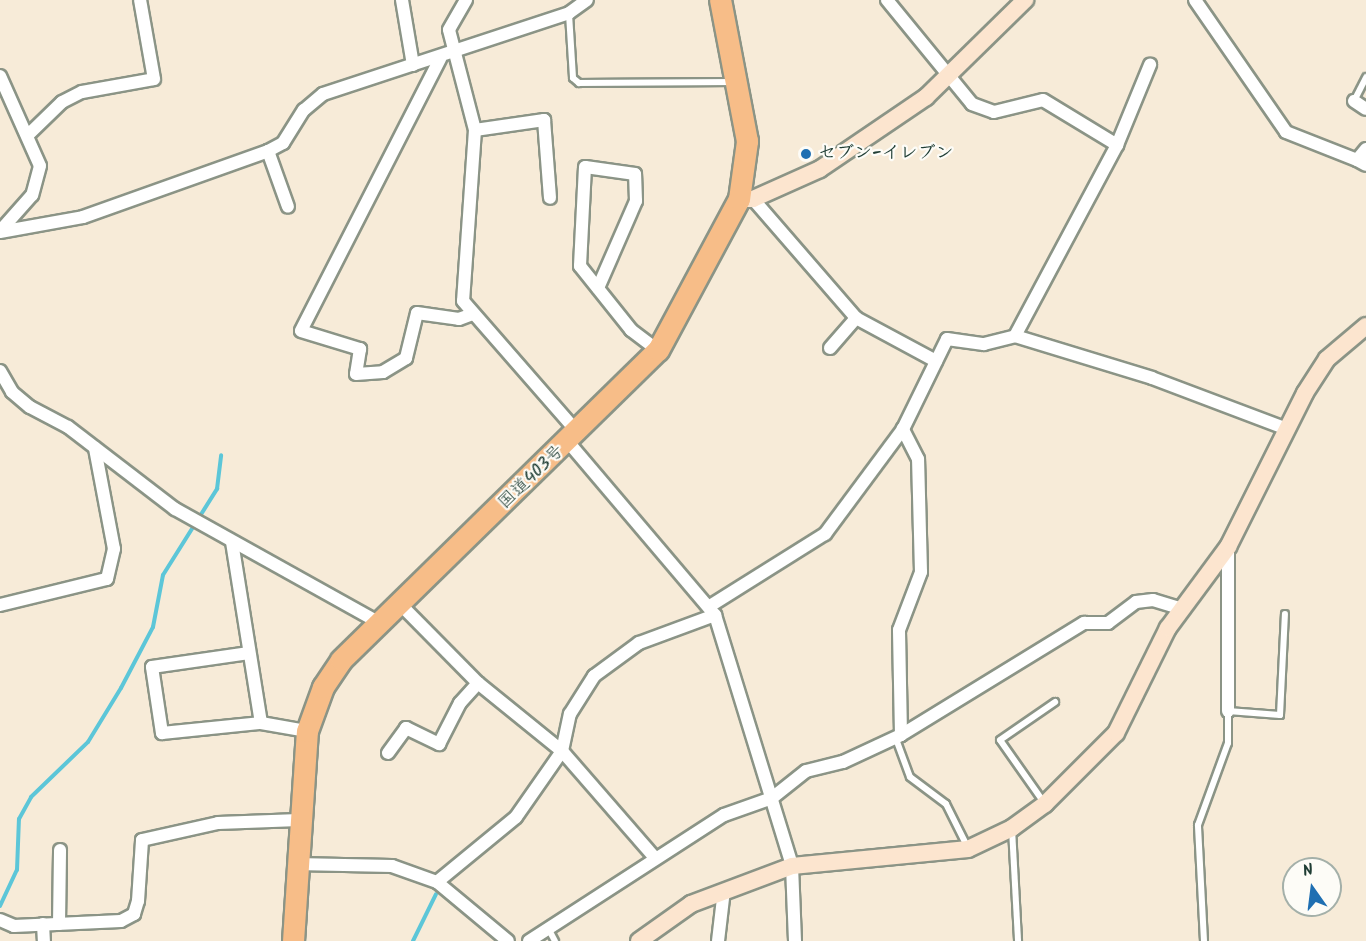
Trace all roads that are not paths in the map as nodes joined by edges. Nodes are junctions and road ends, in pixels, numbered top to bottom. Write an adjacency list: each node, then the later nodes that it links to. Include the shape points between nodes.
1 (140, 0): 21 (street, via 154,79 82,92 62,102)
2 (402, 0): 12 (street)
3 (466, 0): 10 (street, via 449,30)
4 (587, 0): 9 (street)
5 (720, 0): 17 (highway, 国道403号)
6 (886, 0): 16 (street)
7 (1025, 0): 16 (street)
8 (1195, 0): 25 (street, via 1286,132)
9 (569, 13): 10 (street); 17 (lane, via 573,78 579,83)
10 (455, 54): 11 (street); 20 (street)
11 (440, 58): 12 (street); 31 (street, via 302,332 360,349 356,374 383,372 406,358 417,313 459,319)
12 (413, 65): 24 (street, via 323,94 304,110 283,143)
13 (1150, 65): 22 (street)
14 (0, 76): 21 (street)
15 (1366, 77): 18 (lane)
16 (950, 78): 22 (street, via 984,111 1043,100); 27 (street, via 820,170)
17 (735, 81): 27 (highway, 国道403号, via 747,141)
18 (1354, 101): 19 (street)
19 (1366, 109)
20 (475, 130): 26 (street, via 544,120); 31 (street, via 461,287)
21 (28, 135): 29 (street, via 40,166 32,195)
22 (1117, 145): 34 (street)
23 (1366, 149): 25 (street)
24 (268, 150): 28 (street); 29 (street, via 83,217)
25 (1361, 163)
26 (550, 198)
27 (746, 199): 32 (street); 36 (highway, 国道403号)
28 (288, 207)
29 (0, 232)
30 (598, 288): 30 (street, via 580,266 585,167 635,174 636,201); 36 (street, via 631,330)
31 (470, 315): 41 (street)
32 (856, 318): 35 (street); 37 (street)
33 (1366, 326): 40 (street, via 1327,359)
34 (1015, 336): 37 (street, via 984,344 947,339); 40 (street, via 1152,378)
35 (830, 348)
36 (658, 350): 41 (highway, 国道403号)
37 (936, 361): 39 (street)
38 (0, 371): 42 (street, via 12,392)
39 (903, 429): 48 (street, via 825,534); 57 (street, via 918,459 921,572 899,630)
40 (1287, 429): 44 (street)
41 (573, 438): 45 (highway, 国道403号); 48 (street)
42 (95, 448): 43 (street); 46 (street, via 114,549 107,579)
43 (232, 542): 50 (street); 51 (street)
44 (1228, 547): 47 (street); 54 (street)
45 (400, 604): 50 (highway, 国道403号); 52 (street)
46 (0, 605)
47 (1182, 609): 57 (street, via 1153,600 1137,603 1108,623 1084,623); 61 (street, via 1116,733)
48 (713, 610): 58 (street, via 616,656 594,676 570,714); 60 (street)
49 (1285, 614): 54 (lane, via 1280,715)
50 (380, 623): 56 (highway, 国道403号, via 341,660)
51 (249, 653): 55 (street); 55 (street, via 152,668 162,733)
52 (478, 683): 58 (street); 59 (street, via 460,703 439,744 406,728)
53 (1055, 702): 61 (lane, via 1000,740)
54 (1228, 711): 84 (lane, via 1228,743 1198,825)
55 (261, 723): 56 (street)
56 (307, 731): 62 (highway, 国道403号)
57 (898, 737): 60 (street, via 806,771); 64 (lane, via 910,777 946,804)
58 (562, 751): 66 (street); 69 (street, via 516,817)
59 (388, 753)
60 (772, 798): 66 (street, via 724,815); 68 (street)
61 (1045, 804): 63 (street)
62 (299, 820): 67 (highway, 国道403号); 73 (street, via 218,823 142,840 134,914 121,921)
63 (1012, 828): 64 (street); 83 (lane)
64 (968, 849): 68 (street)
65 (60, 850): 73 (street)
66 (654, 857): 74 (street)
67 (296, 864): 69 (street, via 392,866); 76 (highway, 国道403号)
68 (792, 866): 70 (street); 82 (street)
69 (437, 882): 77 (street)
70 (724, 890): 80 (street, via 691,904); 81 (street)
71 (4, 922): 72 (street)
72 (43, 924): 73 (street); 75 (street)
73 (59, 924)
74 (547, 928): 78 (street); 79 (lane)
75 (44, 941)
76 (293, 941)
77 (508, 941)
78 (529, 941)
79 (555, 941)
80 (639, 941)
81 (718, 941)
82 (795, 941)
83 (1018, 941)
84 (1204, 941)

